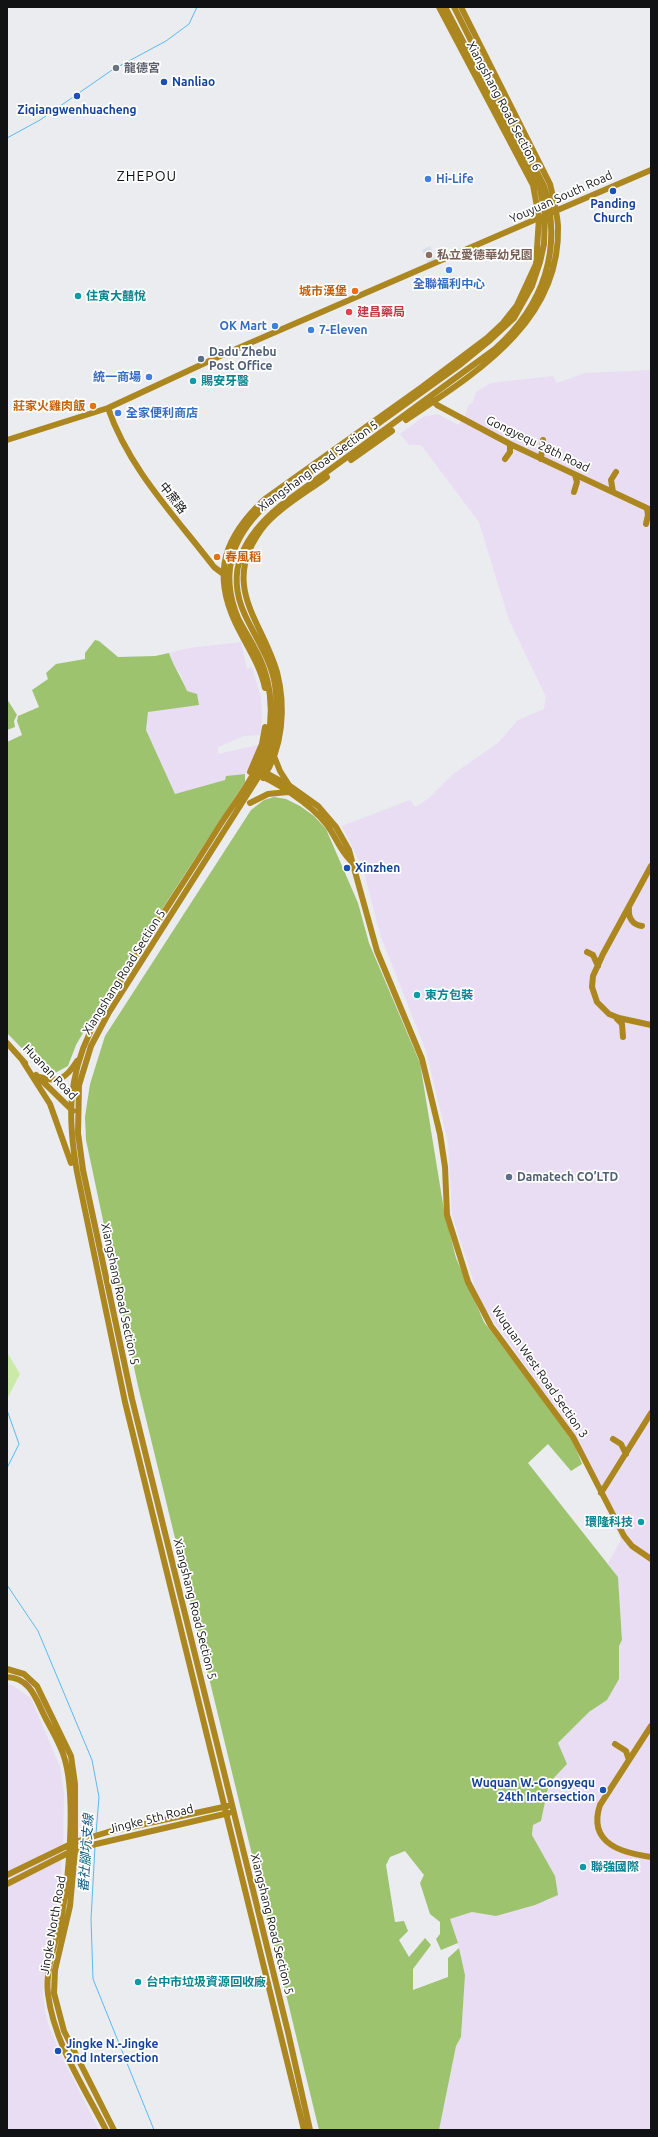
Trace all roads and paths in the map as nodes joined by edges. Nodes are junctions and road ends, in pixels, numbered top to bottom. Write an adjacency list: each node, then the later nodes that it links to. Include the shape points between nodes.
1 (439, 7): 6 (main road, Xiangshang Road Section 6, via 529,176 537,200)
2 (445, 7): 6 (main road, Xiangshang Road Section 6, via 534,174)
3 (454, 7): 6 (main road, Xiangshang Road Section 6, via 538,172 548,200)
4 (461, 7): 6 (main road, Xiangshang Road Section 6, via 550,184)
5 (651, 170): 6 (main road, Youyuan South Road)
6 (548, 214): 7 (main road, Xiangshang Road Section 5, via 540,262 522,306 499,333); 8 (main road, Xiangshang Road Section 5, via 552,243 547,271 528,312 513,333); 9 (main road, Youyuan South Road, via 225,354)
7 (424, 389): 8 (main road, Gongyequ 28th Road); 21 (main road, Xiangshang Road Section 5, via 265,499 235,532); 23 (main road, Xiangshang Road Section 5, via 258,512 244,528)
8 (432, 400): 12 (main road, Gongyequ 28th Road); 24 (main road, Xiangshang Road Section 5, via 264,519 250,536 244,549); 25 (main road, Xiangshang Road Section 5, via 266,523 250,550)
9 (108, 408): 10 (main road, Youyuan South Road); 22 (main road, 中蔗路, via 119,437 140,472)
10 (7, 440)
11 (543, 440): 14 (main road)
12 (510, 444): 13 (main road, via 510,452); 14 (main road, Gongyequ 28th Road)
13 (505, 459)
14 (541, 459): 16 (main road, Gongyequ 28th Road)
15 (616, 472): 18 (main road, via 611,480)
16 (575, 475): 17 (main road, via 577,485); 18 (main road, Gongyequ 28th Road)
17 (574, 492)
18 (613, 492): 19 (main road, Gongyequ 28th Road)
19 (649, 509): 20 (main road)
20 (646, 524)
21 (224, 564): 22 (main road); 23 (main road, Xiangshang Road Section 5)
22 (214, 567): 23 (main road, 中蔗路)
23 (226, 576): 24 (main road, 中蔗路); 27 (main road, Xiangshang Road Section 5, via 225,592 230,610 259,668 264,686 267,717)
24 (236, 580): 25 (main road, 中蔗路); 27 (main road, Xiangshang Road Section 5, via 243,609 275,683 276,730 270,751)
25 (243, 582): 26 (main road, Xiangshang Road Section 5, via 246,602 271,657 279,682 282,716)
26 (274, 756): 27 (main road, Xiangshang Road Section 5); 28 (main road)
27 (258, 773): 28 (main road, Wuquan West Road Section 3); 42 (main road, Xiangshang Road Section 5, via 156,925 91,1030 78,1067); 43 (main road, Xiangshang Road Section 5, via 94,1040 79,1085)
28 (289, 789): 29 (main road); 48 (main road, Wuquan West Road Section 3, via 318,806 330,818 349,850 381,964 422,1059 440,1134 445,1167 447,1214 468,1282 491,1326 573,1437)
29 (250, 802)
30 (651, 866): 31 (main road)
31 (630, 907): 32 (main road, via 631,919); 34 (main road)
32 (642, 926)
33 (587, 952): 34 (main road, via 593,955)
34 (598, 966): 35 (main road, via 592,980 594,995 602,1008)
35 (616, 1018): 36 (main road); 37 (main road, via 622,1024)
36 (651, 1025)
37 (623, 1037)
38 (7, 1043): 39 (main road, Huanan Road)
39 (22, 1060): 41 (main road, Huanan Road); 44 (main road, via 50,1104)
40 (77, 1061): 41 (main road, via 70,1072 60,1079 49,1081)
41 (38, 1077): 42 (main road, Huanan Road)
42 (70, 1109): 43 (main road, Huanan Road); 56 (main road, Xiangshang Road Section 5, via 77,1172 125,1402)
43 (78, 1115): 55 (main road, Xiangshang Road Section 5, via 83,1170 133,1407)
44 (71, 1163)
45 (651, 1413): 47 (main road)
46 (613, 1439): 47 (main road, via 620,1444)
47 (626, 1454): 48 (main road)
48 (601, 1493): 49 (main road, Wuquan West Road Section 3, via 626,1540)
49 (651, 1559)
50 (7, 1669): 57 (main road, Jingke North Road, via 20,1672 31,1679 39,1689 71,1756 75,1784)
51 (7, 1677): 57 (main road, Jingke North Road, via 20,1680 29,1687 65,1760)
52 (651, 1726): 54 (main road)
53 (615, 1744): 54 (main road, via 623,1748)
54 (628, 1760): 59 (main road, via 600,1805 599,1826 604,1839 614,1848)
55 (234, 1809): 56 (main road, Jingke 5th Road); 65 (main road, Xiangshang Road Section 5)
56 (225, 1810): 57 (main road, Jingke 5th Road, via 162,1820); 58 (main road, Jingke 5th Road); 64 (main road, Xiangshang Road Section 5)
57 (72, 1843): 58 (main road, Jingke North Road); 60 (main road, Jingke 5th Road)
58 (72, 1852): 61 (main road, Jingke 5th Road); 62 (main road, Jingke North Road, via 49,1967 48,1993 58,2036); 63 (main road, Jingke North Road, via 70,1906 55,1970 56,2006 70,2044)
59 (651, 1857)
60 (7, 1875)
61 (7, 1884)
62 (106, 2130)
63 (114, 2130)
64 (304, 2130)
65 (310, 2130)

